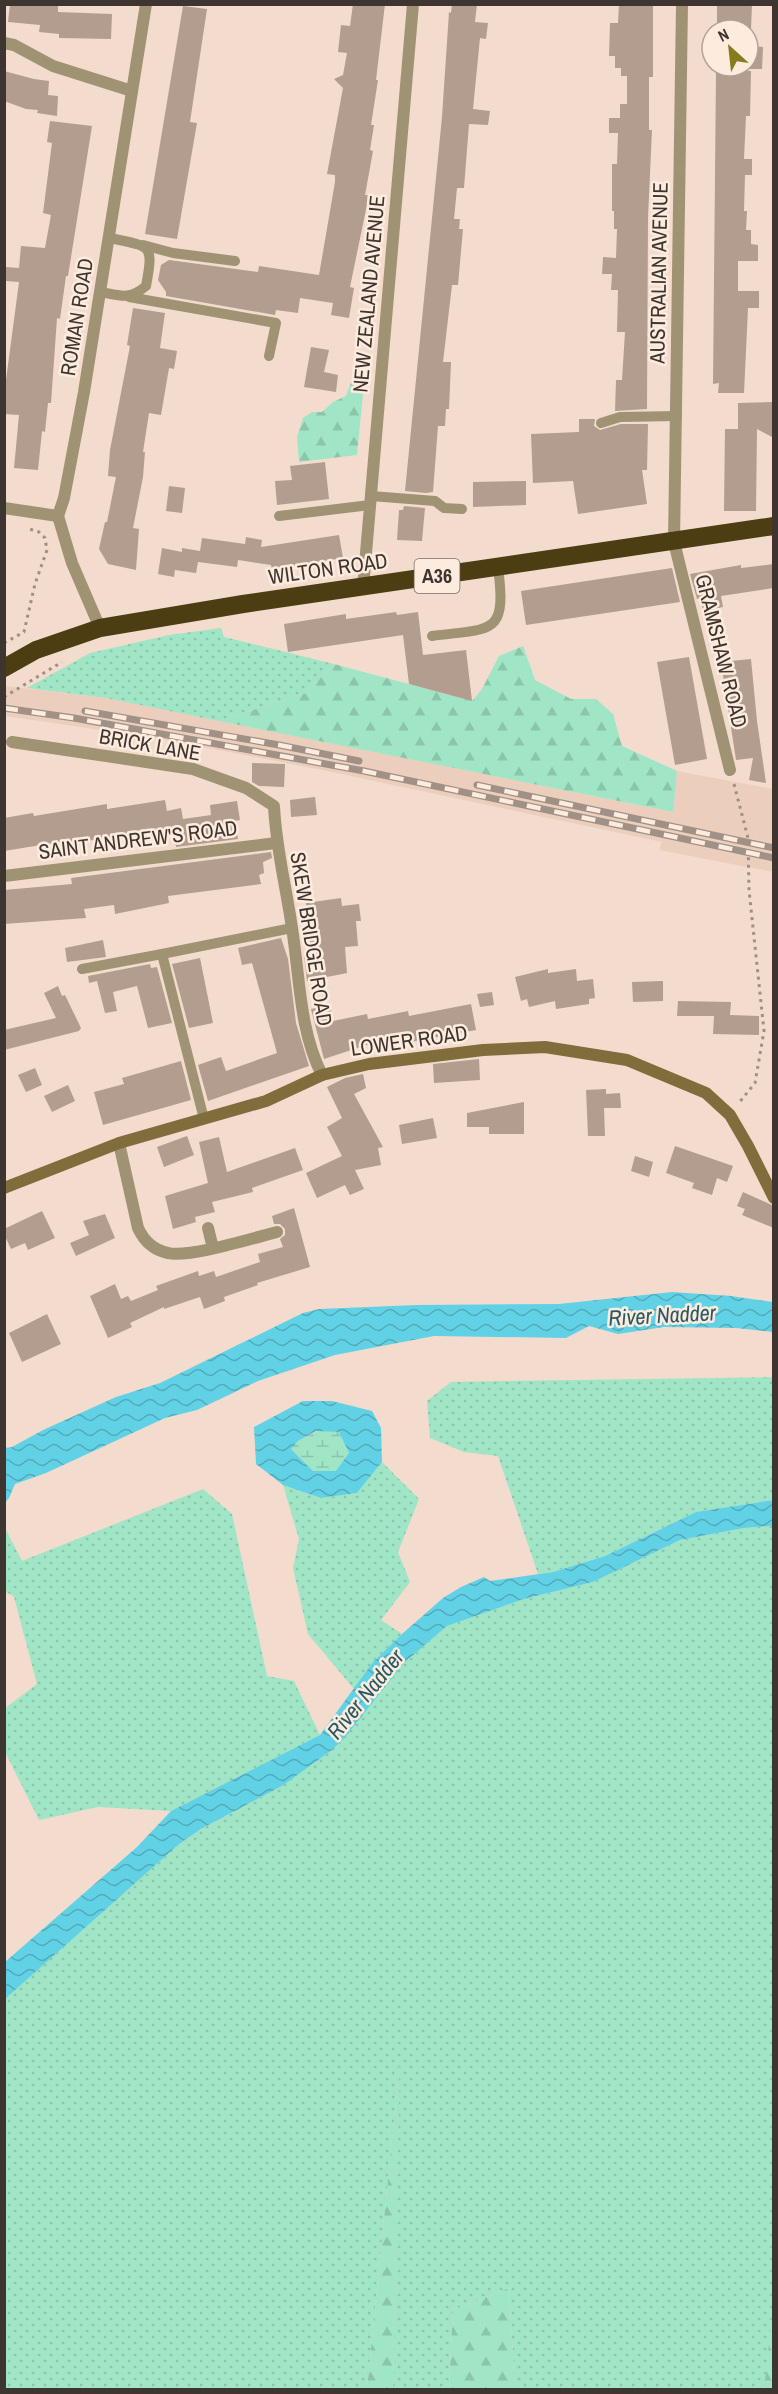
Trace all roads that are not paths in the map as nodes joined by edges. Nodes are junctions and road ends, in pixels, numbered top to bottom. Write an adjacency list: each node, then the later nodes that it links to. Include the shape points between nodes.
1 (146, 4): 5 (street, ROMAN ROAD)
2 (414, 4): 14 (street, NEW ZEALAND AVENUE)
3 (682, 4): 12 (street, AUSTRALIAN AVENUE)
4 (4, 43): 5 (street, via 54,66)
5 (132, 91): 6 (street, ROMAN ROAD)
6 (110, 238): 7 (lane); 9 (street, ROMAN ROAD)
7 (143, 245): 8 (lane); 10 (lane, via 151,259 146,286)
8 (235, 261)
9 (101, 292): 10 (lane); 17 (street, ROMAN ROAD)
10 (129, 297): 11 (lane, via 276,323)
11 (269, 356)
12 (676, 416): 13 (lane, via 620,417); 20 (street, AUSTRALIAN AVENUE)
13 (601, 423)
14 (370, 500): 16 (lane, via 435,501 444,507); 18 (lane); 22 (street, NEW ZEALAND AVENUE)
15 (4, 508): 17 (street)
16 (462, 509)
17 (58, 516): 23 (street, via 72,563)
18 (279, 516)
19 (774, 526): 20 (highway, WILTON ROAD / A36)
20 (674, 542): 21 (highway, WILTON ROAD / A36); 27 (street, GRAMSHAW ROAD)
21 (498, 567): 22 (highway, WILTON ROAD / A36); 24 (lane, via 501,612 493,624 484,629)
22 (363, 588): 23 (highway, WILTON ROAD / A36)
23 (100, 628): 25 (highway, WILTON ROAD / A36, via 36,650)
24 (432, 636)
25 (4, 668)
26 (12, 742): 28 (street, BRICK LANE, via 193,769 246,788 274,806)
27 (730, 770)
28 (276, 843): 29 (street, SAINT ANDREW'S ROAD); 30 (street, SKEW BRIDGE ROAD)
29 (4, 876)
30 (292, 928): 31 (lane); 33 (street, SKEW BRIDGE ROAD, via 304,1027)
31 (162, 954): 32 (lane); 34 (lane)
32 (82, 969)
33 (322, 1075): 34 (street, LOWER ROAD, via 266,1101); 37 (street, LOWER ROAD, via 369,1064 483,1050 544,1047 627,1060 706,1093 730,1115)
34 (204, 1119): 35 (street, LOWER ROAD)
35 (119, 1143): 36 (street, LOWER ROAD); 40 (street, via 141,1236 153,1248 176,1255)
36 (4, 1188)
37 (774, 1198)
38 (208, 1228): 40 (street)
39 (277, 1232): 40 (street)
40 (213, 1248)

